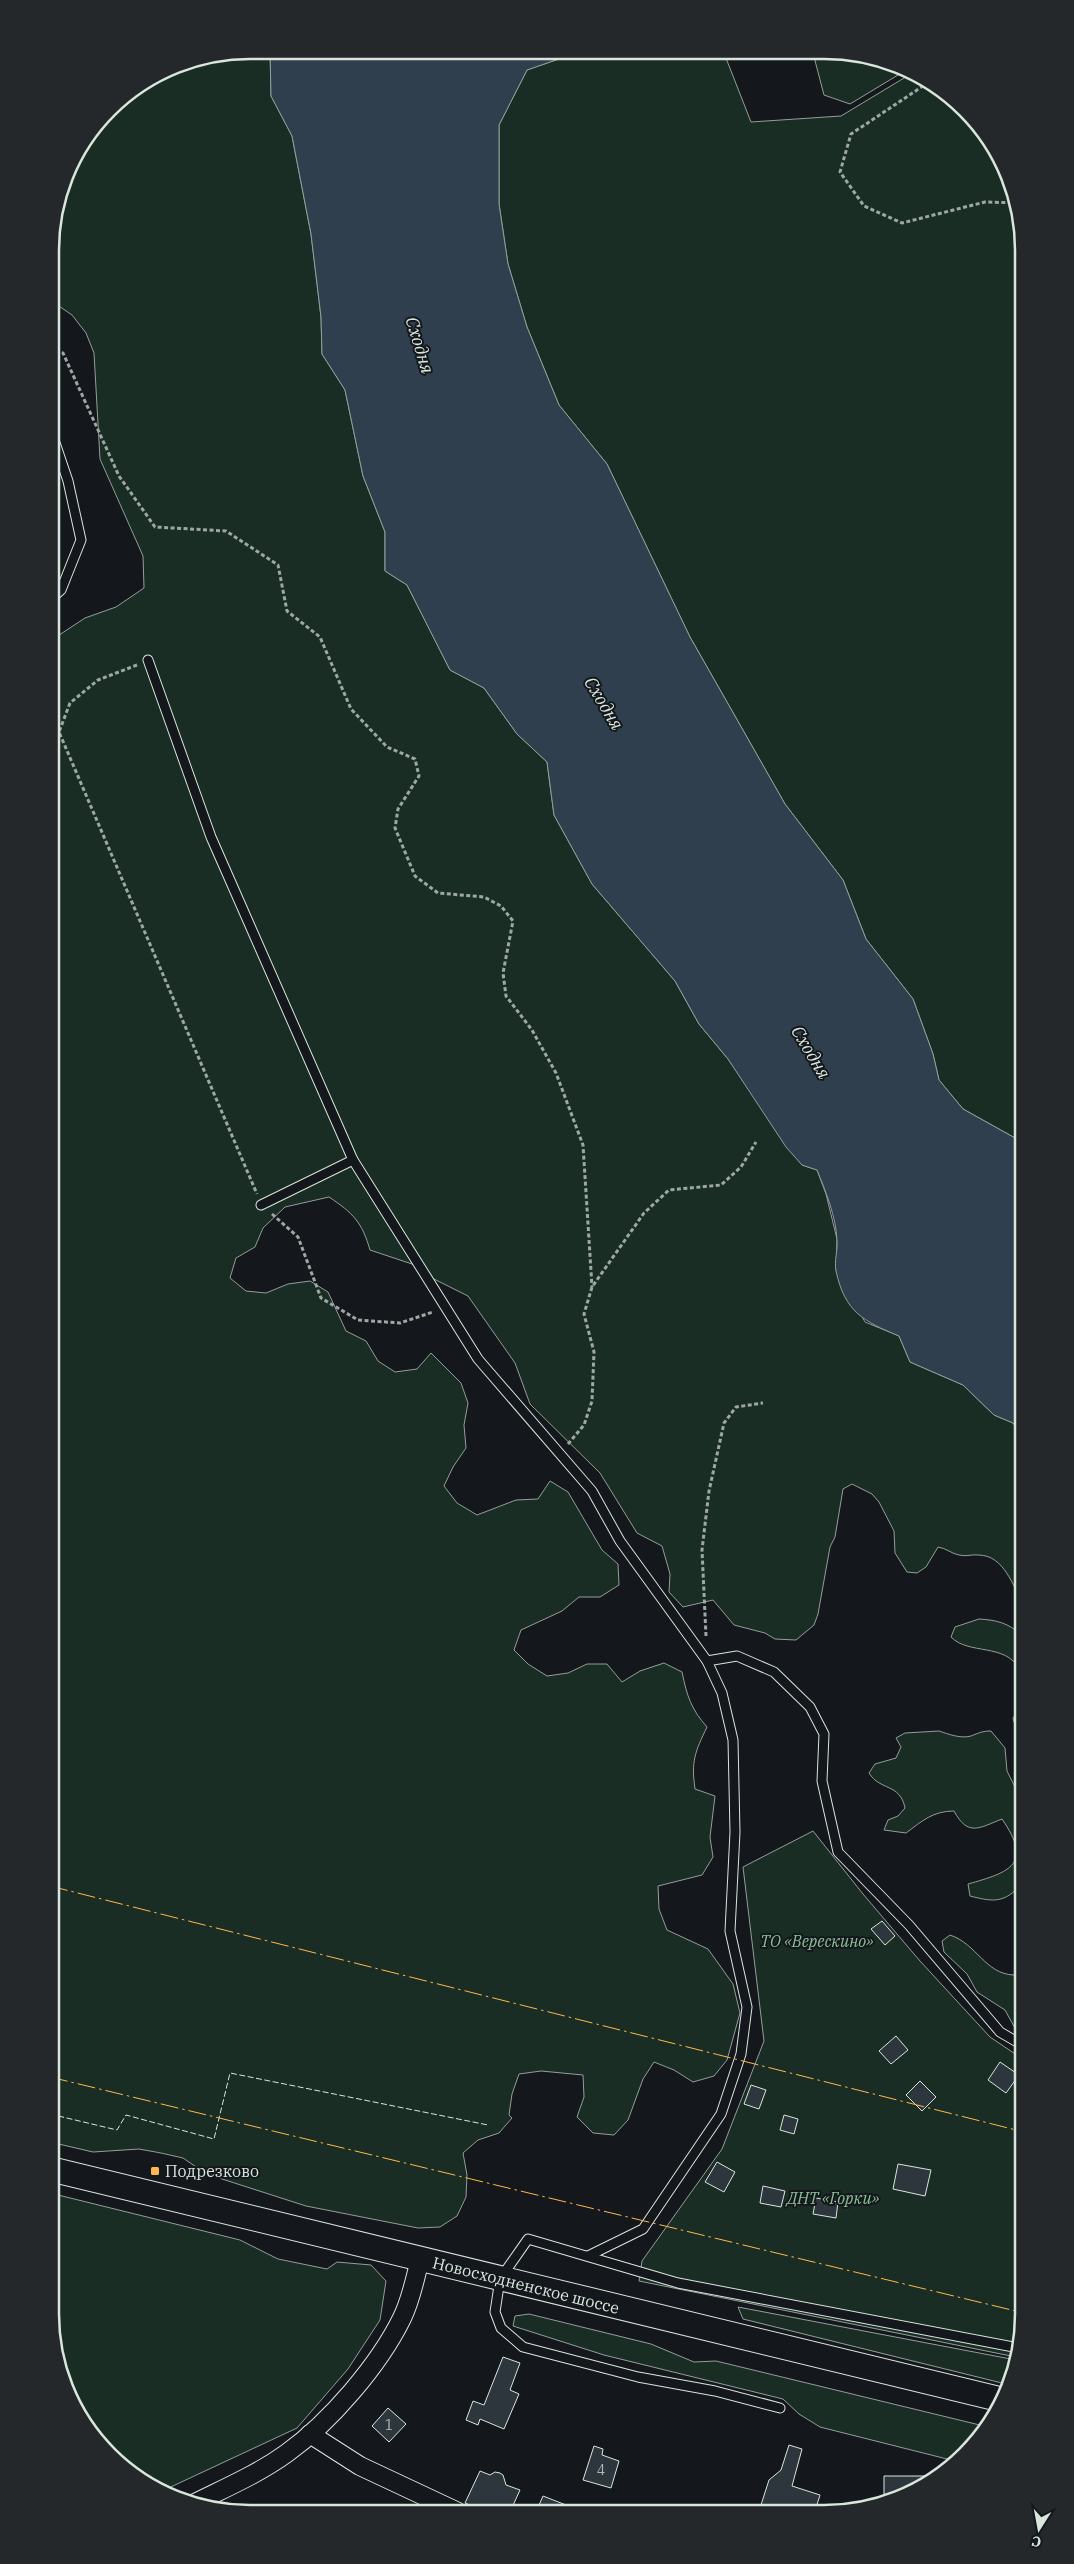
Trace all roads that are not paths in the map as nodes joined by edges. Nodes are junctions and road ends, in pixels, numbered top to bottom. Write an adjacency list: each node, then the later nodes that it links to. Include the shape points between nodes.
1 (59, 454): 2 (lane, via 81,540)
2 (59, 592)
3 (148, 660): 4 (lane, via 211,837)
4 (353, 1160): 5 (lane); 6 (lane, via 478,1359 592,1491 620,1541)
5 (261, 1205)
6 (707, 1662): 7 (lane, via 737,1656 774,1672 810,1707 824,1734 822,1781 838,1852 909,1925 1000,2032); 9 (lane, via 722,1693 733,1740 735,1832 730,1931 747,2007 741,2054 721,2114 643,2229)
7 (1015, 2041)
8 (59, 2171): 10 (main road, Новосходненское шоссе)
9 (588, 2256): 11 (lane, via 528,2239); 12 (lane, via 678,2283)
10 (420, 2260): 11 (main road, Новосходненское шоссе); 15 (street, via 403,2316 386,2348)
11 (500, 2279): 13 (main road, Новосходненское шоссе); 14 (lane, via 495,2312 501,2328 523,2347 638,2377 715,2391)
12 (1013, 2347)
13 (996, 2398)
14 (780, 2408)
15 (310, 2434): 16 (street, via 261,2470); 17 (street, via 360,2466)
16 (202, 2499)
17 (443, 2505)

